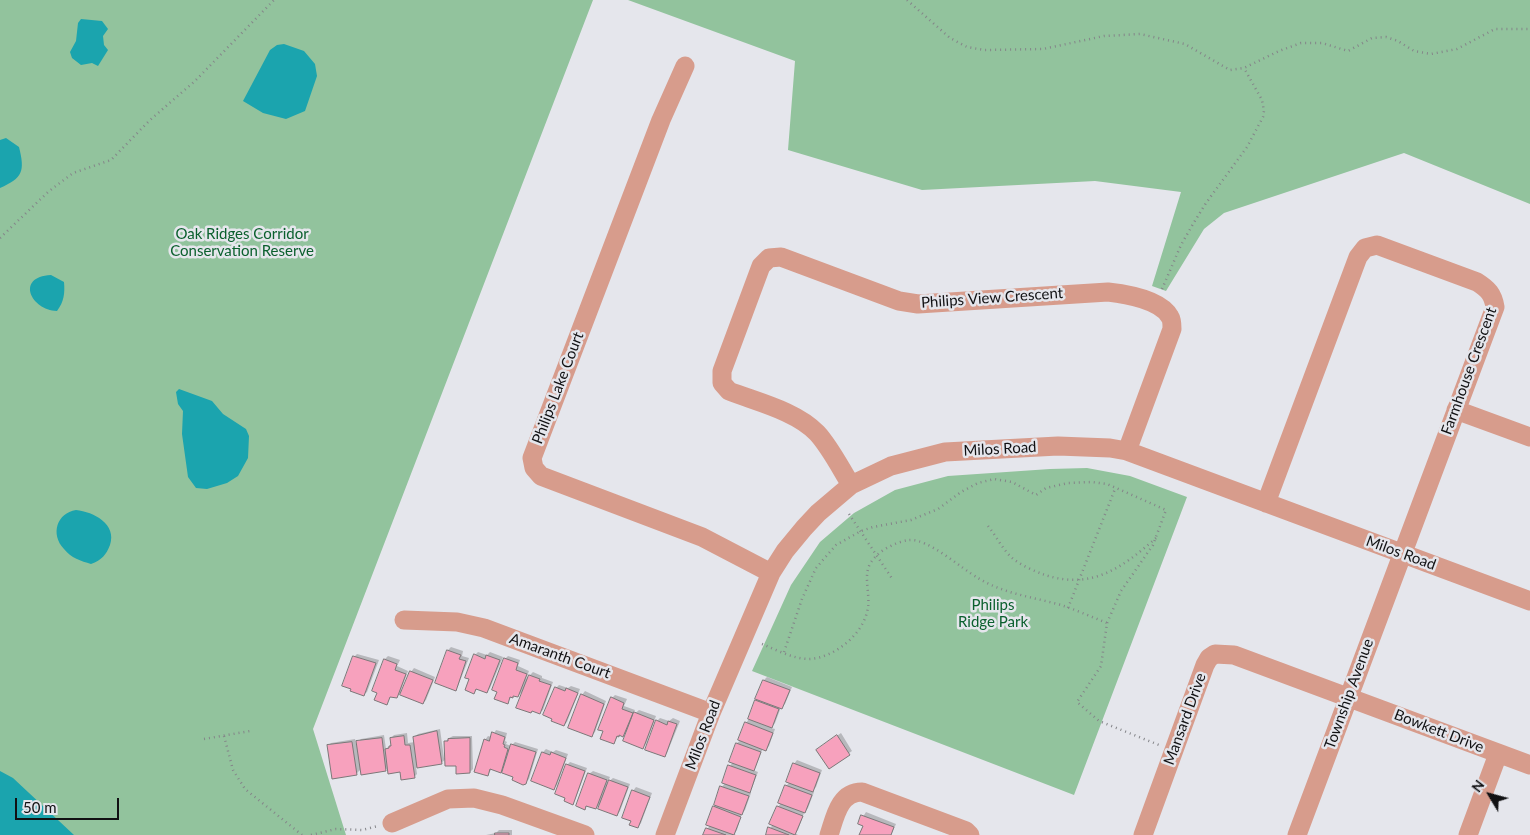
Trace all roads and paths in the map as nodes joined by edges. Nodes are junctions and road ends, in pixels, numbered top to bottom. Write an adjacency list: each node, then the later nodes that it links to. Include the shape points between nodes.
1 (274, 0): 6 (path, via 195,81 110,160 73,173)
2 (907, 0): 5 (path, via 950,38 975,49 1043,49 1104,36 1140,34 1185,44 1230,70)
3 (1530, 29): 5 (path, via 1495,29 1456,49 1431,54 1386,37 1372,38 1348,51 1322,43 1301,43)
4 (685, 66): 20 (street, Philips Lake Court, via 660,120 532,458 534,468 541,476 702,537)
5 (1244, 68): 7 (path, via 1262,100 1263,117 1247,147 1193,224)
6 (0, 238)
7 (1162, 289)
8 (1456, 410): 9 (street); 13 (street, Farmhouse Crescent, via 1495,307 1493,296 1477,282 1377,245 1365,248 1358,258); 18 (street, Farmhouse Crescent)
9 (1530, 437)
10 (1127, 452): 11 (street, Milos Road, via 1110,448 1058,446 944,452 891,466); 11 (street, Philips View Crescent, via 1172,329 1171,318 1163,308 1127,294 1108,292 918,304 890,298 781,257 769,258 761,266 722,371 722,383 729,391 810,426); 13 (street, Milos Road)
11 (851, 485): 20 (street, Milos Road, via 804,528)
12 (1115, 489): 16 (path, via 1092,482 1068,483 1046,488 1036,495 1012,482 994,479 978,483 938,509 911,520); 17 (path, via 1166,510); 22 (path)
13 (1266, 503): 18 (street, Milos Road)
14 (849, 514): 16 (path)
15 (988, 526): 22 (path, via 1012,558 1034,571)
16 (861, 531): 19 (path); 28 (path, via 836,545 816,568)
17 (1157, 538): 22 (path, via 1114,571); 26 (path, via 1121,591)
18 (1402, 553): 23 (street, Milos Road); 29 (street, Township Avenue)
19 (876, 555): 21 (path); 24 (path, via 890,546 911,540 930,546 997,588); 28 (path, via 868,567 868,608 856,634 836,651 824,656 810,659)
20 (771, 573): 30 (street, Milos Road)
21 (893, 580)
22 (1078, 580): 24 (path)
23 (1530, 601)
24 (1068, 608): 26 (path)
25 (404, 620): 30 (street, Amaranth Court, via 457,622 484,628)
26 (1107, 623): 34 (path, via 1101,666 1077,702 1099,721)
27 (762, 644): 28 (path)
28 (784, 652)
29 (1348, 697): 34 (street, Mansard Drive, via 1234,655 1215,654 1205,665); 35 (street, Bowkett Drive); 45 (street, Township Avenue)
30 (711, 713): 41 (street, Milos Road)
31 (250, 731): 32 (path)
32 (224, 736): 33 (path); 38 (path, via 233,770 245,789)
33 (204, 739)
34 (1174, 751): 44 (street, Mansard Drive)
35 (1498, 754): 36 (street, Bowkett Drive); 46 (street)
36 (1530, 766)
37 (392, 823): 39 (path, via 362,830 336,829); 40 (street, via 448,799 474,798)
38 (302, 835)
39 (311, 835)
40 (585, 835)
41 (665, 835)
42 (829, 835): 43 (street, via 845,796 853,792 862,792)
43 (970, 835)
44 (1142, 835)
45 (1297, 835)
46 (1468, 835)

